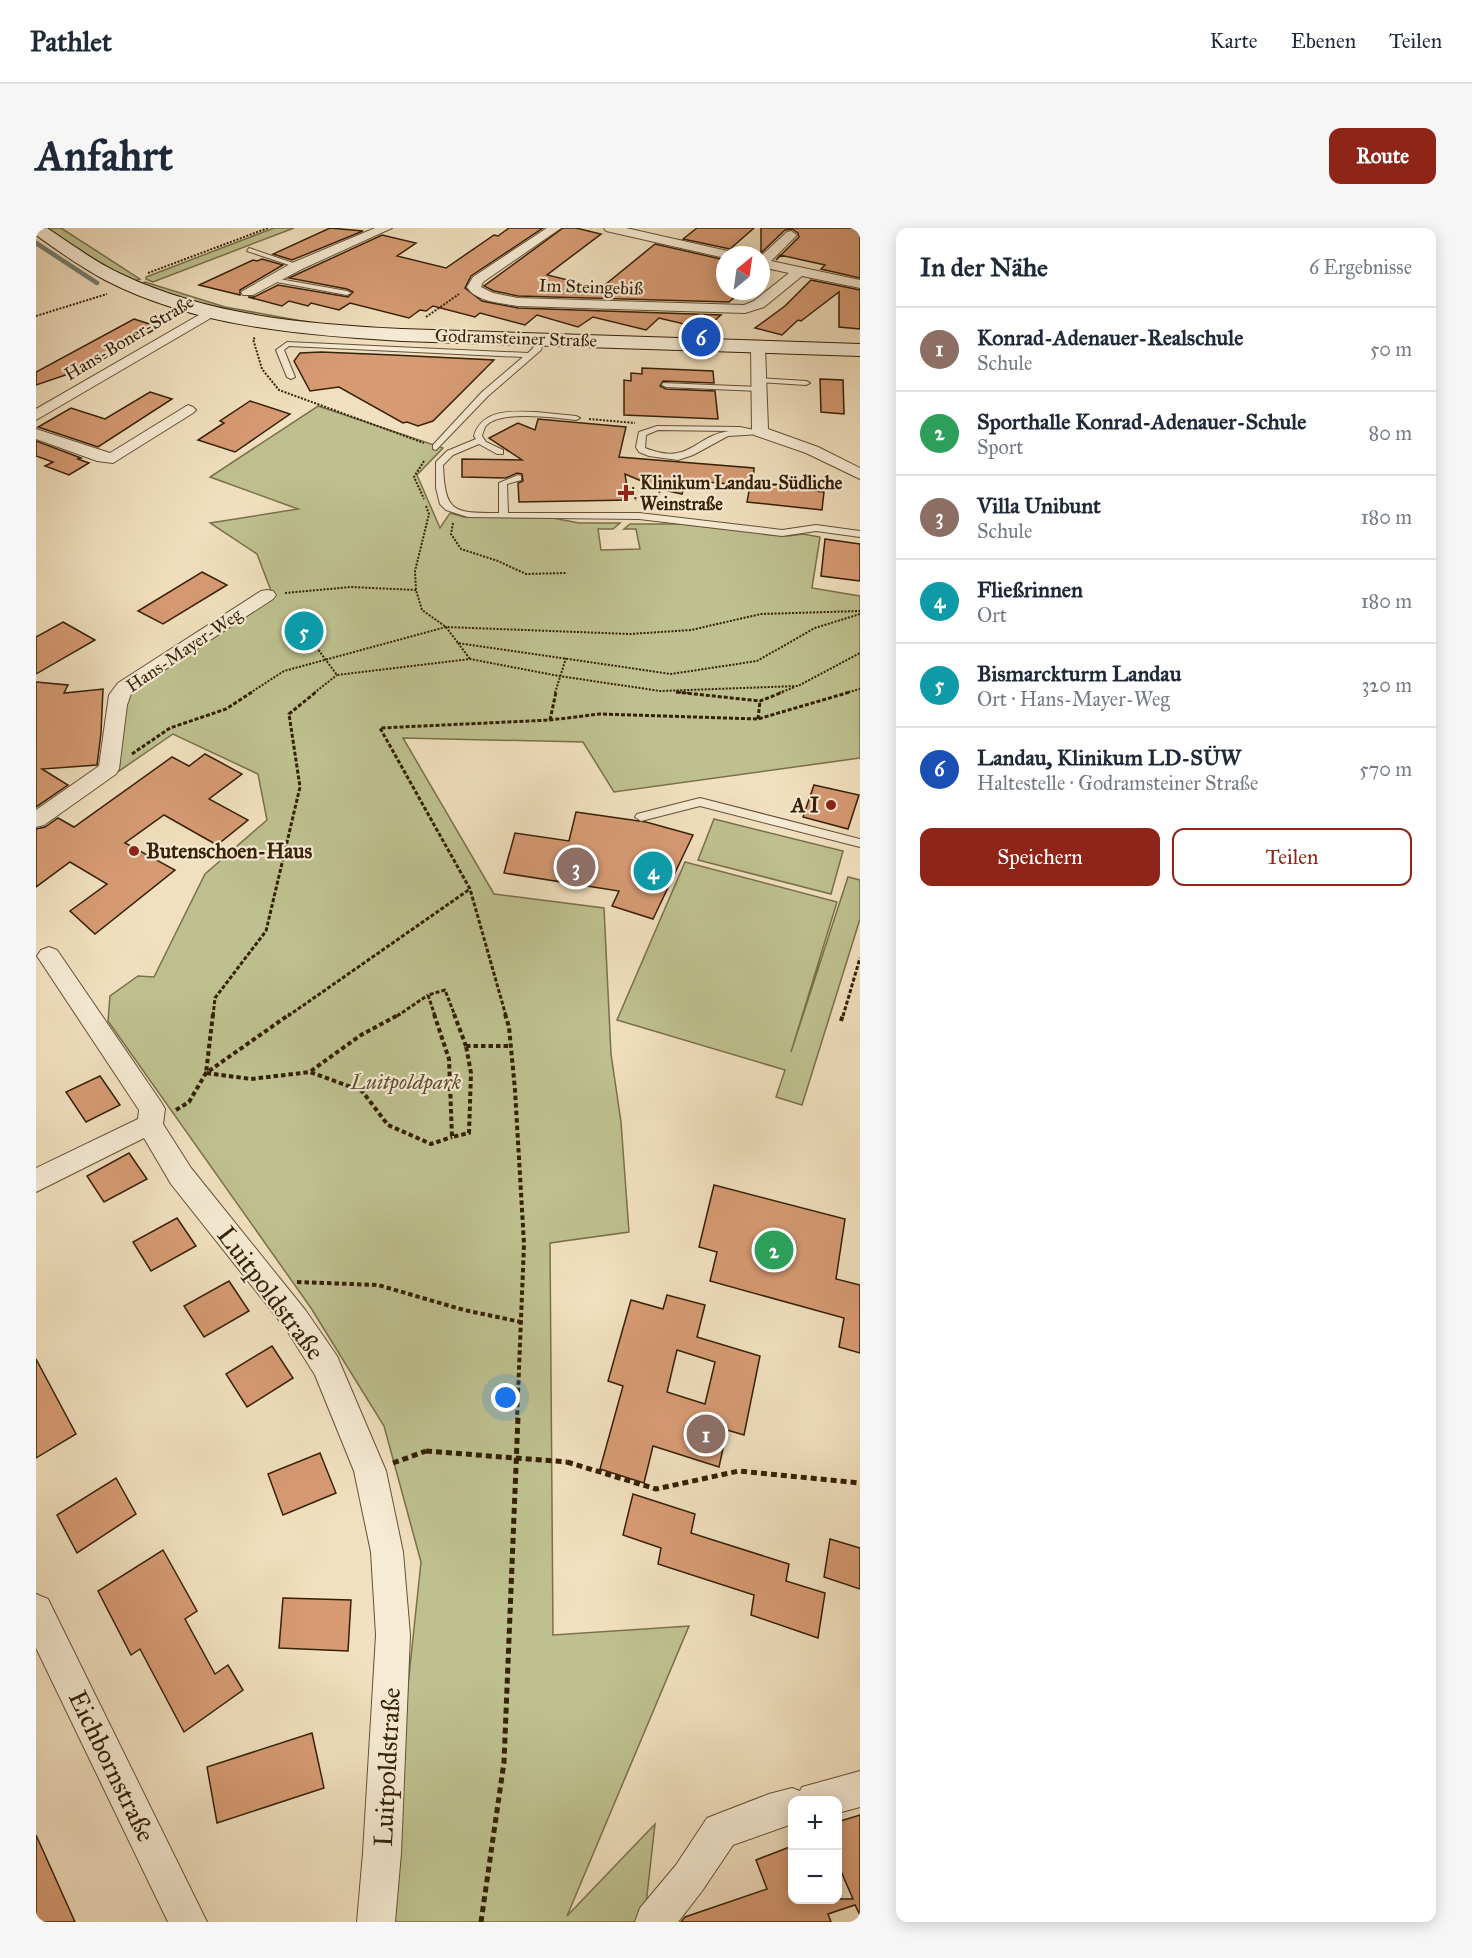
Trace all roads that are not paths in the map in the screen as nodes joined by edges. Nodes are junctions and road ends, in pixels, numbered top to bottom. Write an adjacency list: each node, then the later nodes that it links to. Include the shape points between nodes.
1 (36, 228): 18 (street, Godramsteiner Straße, via 114,278)
2 (386, 228): 12 (street)
3 (555, 228): 13 (street, Im Steingebiß, via 478,280 474,287 496,298 526,302 745,309 759,304)
4 (610, 228): 7 (street)
5 (677, 228): 7 (street)
6 (791, 235): 10 (street)
7 (663, 240): 9 (street)
8 (249, 250): 12 (lane)
9 (716, 252)
10 (770, 255)
11 (770, 265): 13 (street)
12 (297, 266): 14 (street)
13 (799, 272): 15 (street)
14 (271, 279): 16 (street); 17 (lane)
15 (860, 284)
16 (248, 292)
17 (347, 293)
18 (211, 312): 19 (street, Godramsteiner Straße, via 303,328); 28 (street, Hans-Boner-Straße)
19 (535, 347): 20 (street, Godramsteiner Straße); 22 (lane, via 287,344 280,350); 26 (lane)
20 (758, 347): 21 (street, Godramsteiner Straße); 25 (street)
21 (860, 350)
22 (291, 377)
23 (806, 383): 25 (lane)
24 (666, 385): 25 (lane)
25 (759, 385): 32 (street)
26 (478, 400): 29 (lane); 36 (lane)
27 (188, 410): 33 (street, via 113,458)
28 (36, 415)
29 (498, 416): 30 (lane); 35 (lane, via 480,427)
30 (576, 418)
31 (712, 429): 32 (lane); 34 (lane); 34 (lane, via 650,429 640,437 640,447 659,456 678,457)
32 (760, 432): 34 (lane); 38 (street, via 812,450)
33 (36, 434)
34 (721, 436)
35 (480, 440): 37 (lane); 40 (lane, via 450,453 439,464 440,497 458,512)
36 (436, 447)
37 (500, 452)
38 (860, 474)
39 (518, 478): 40 (lane, via 503,483)
40 (504, 515): 41 (lane, via 639,516 782,533 816,528)
41 (860, 534)
42 (267, 595): 44 (street, Hans-Mayer-Weg, via 125,687 119,694 109,769)
43 (641, 817): 45 (lane, via 700,802)
44 (36, 820)
45 (860, 843)
46 (49, 956): 47 (street, Luitpoldstraße, via 152,1109)
47 (150, 1125): 48 (street); 54 (street, Luitpoldstraße, via 181,1176 272,1288 326,1366 370,1471 387,1552 393,1635)
48 (36, 1181)
49 (36, 1611): 53 (street, Eichbornstraße)
50 (860, 1789): 51 (street)
51 (831, 1796)
52 (788, 1807): 55 (street, via 720,1832)
53 (188, 1922)
54 (376, 1922)
55 (654, 1922)

